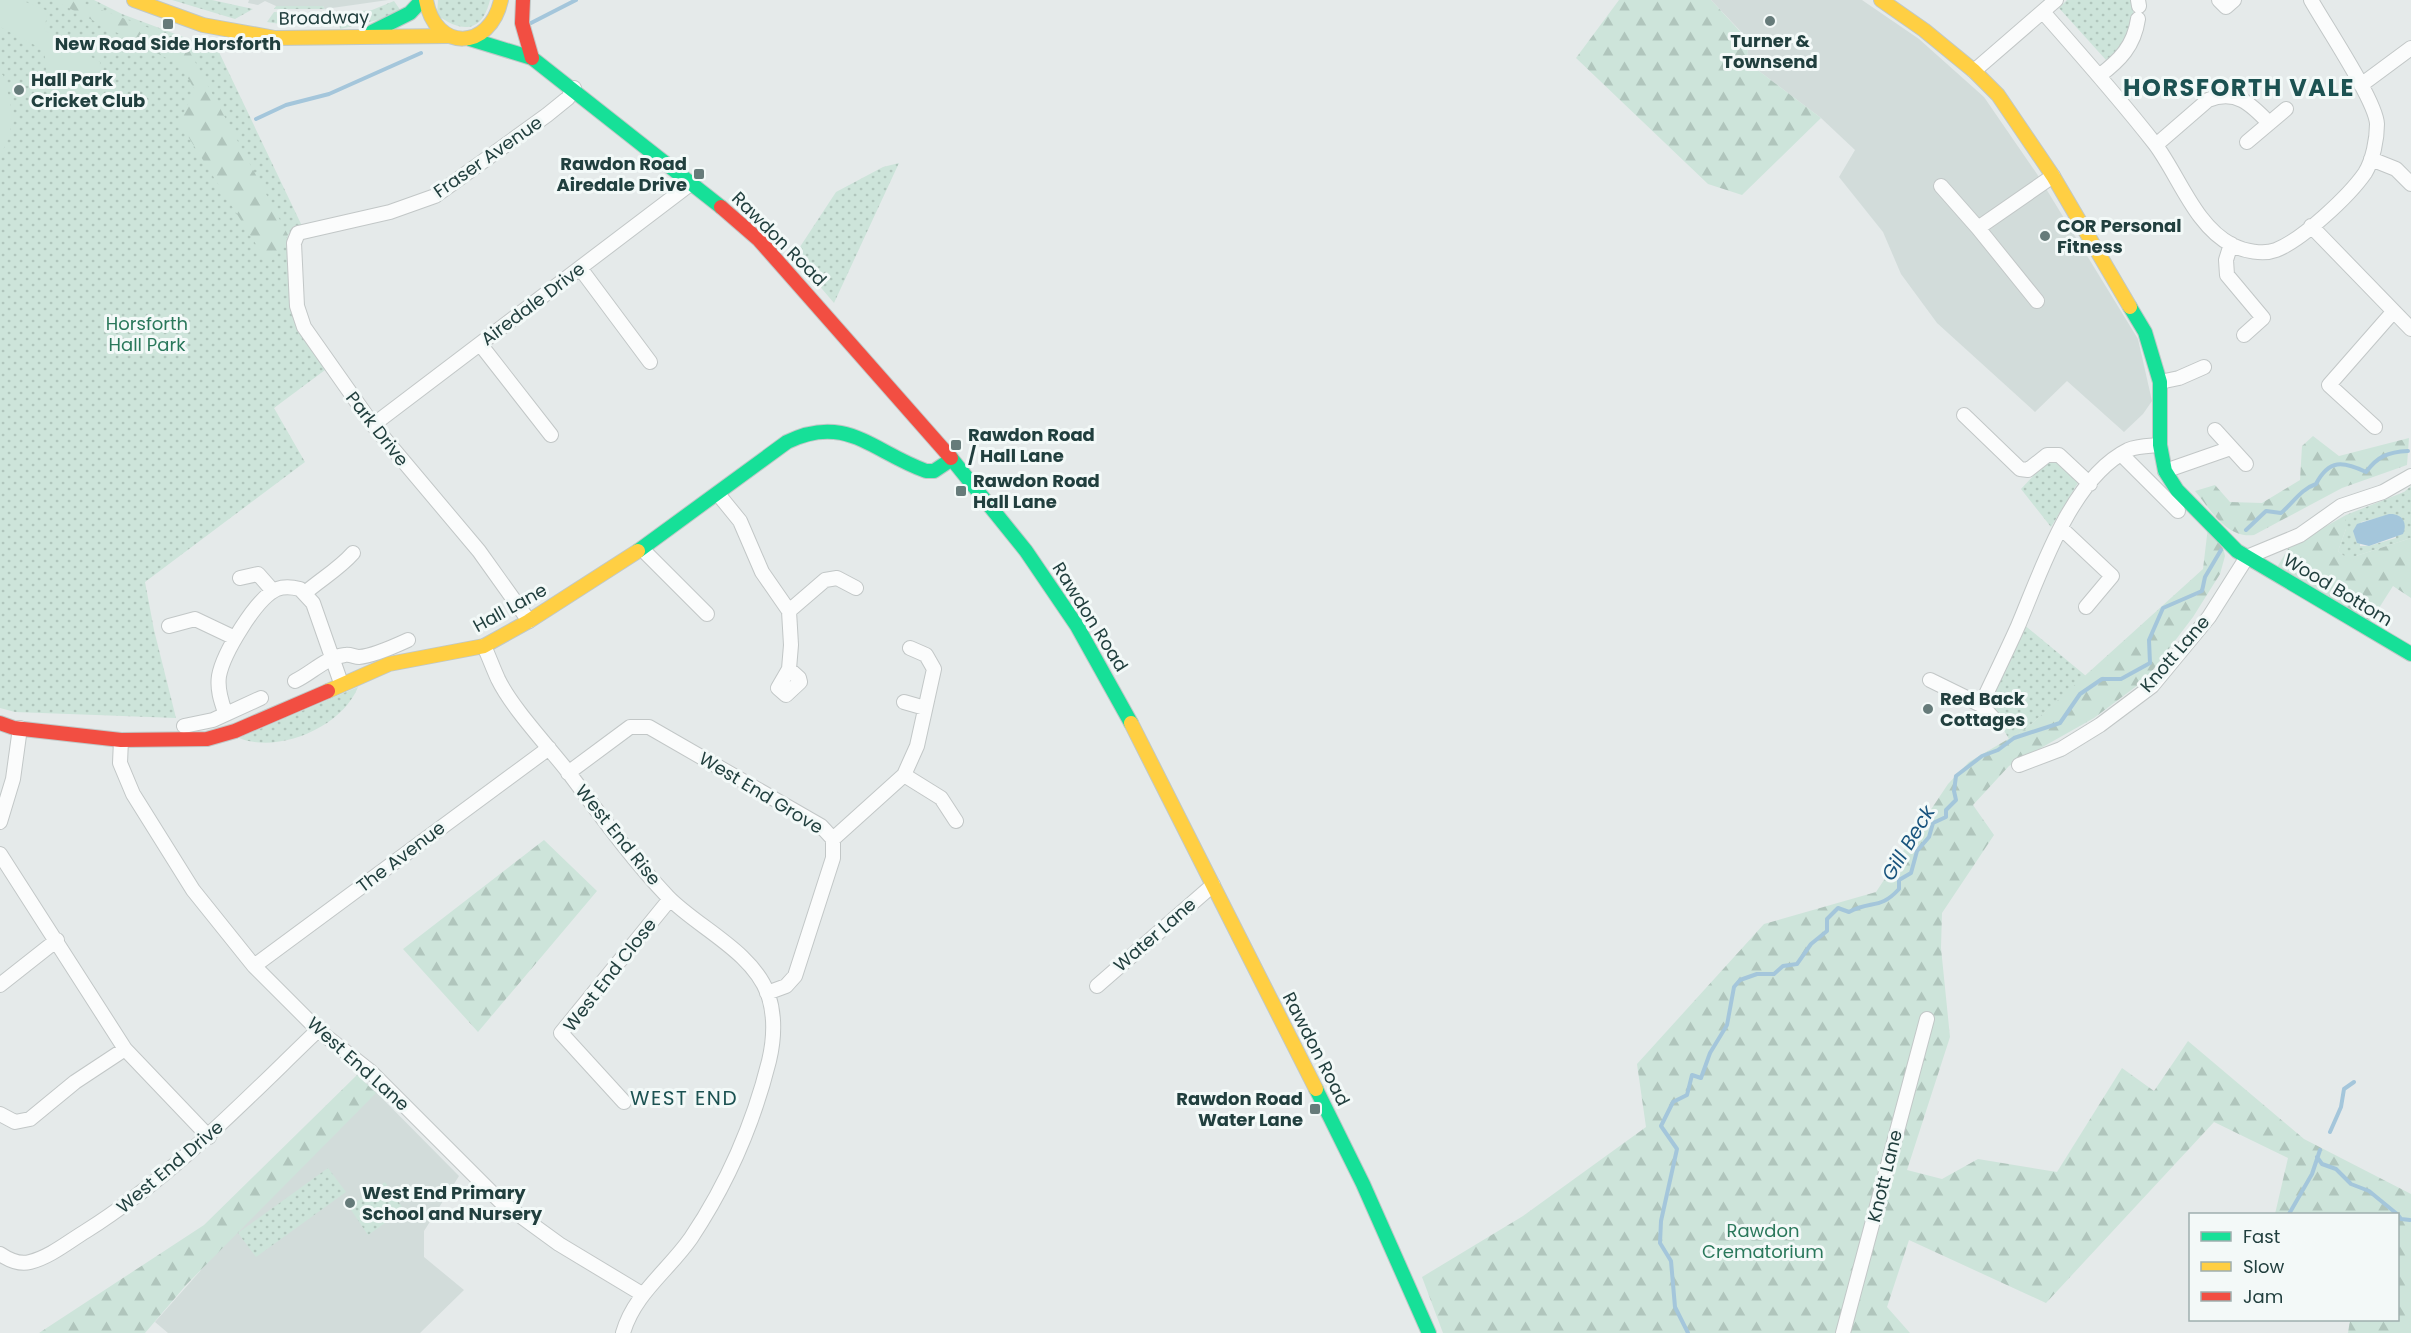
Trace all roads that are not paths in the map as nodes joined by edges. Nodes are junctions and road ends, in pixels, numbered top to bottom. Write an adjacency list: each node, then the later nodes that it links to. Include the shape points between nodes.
1 (134, 0): 12 (main road, Broadway, via 202,25 247,34 304,40)
2 (424, 0): 12 (main road, via 410,13); 13 (main road, via 430,19)
3 (523, 0): 16 (main road, via 522,23)
4 (1881, 0): 17 (main road)
5 (2056, 0): 11 (street)
6 (2219, 0): 7 (street, via 2226,7)
7 (2234, 0)
8 (2311, 0): 19 (street)
9 (502, 5): 14 (main road, via 486,32); 16 (main road, Rawdon Road)
10 (2138, 8): 18 (street, via 2134,38 2124,55)
11 (2043, 12): 17 (street); 18 (street)
12 (365, 36): 13 (main road, Broadway)
13 (448, 36): 14 (main road, Broadway)
14 (470, 39): 16 (main road, Rawdon Road)
15 (2411, 48): 19 (street)
16 (532, 58): 20 (main road, Rawdon Road)
17 (1974, 71): 26 (main road, via 1998,95)
18 (2099, 76): 24 (street)
19 (2361, 85): 25 (street, via 2377,123)
20 (574, 88): 27 (main road, Rawdon Road); 30 (street, Fraser Avenue, via 547,115 435,196 390,212)
21 (2286, 109): 22 (street)
22 (2269, 123): 23 (street); 24 (street, via 2241,98 2216,97)
23 (2247, 142)
24 (2156, 145): 33 (street, via 2205,223)
25 (2371, 159): 28 (street, via 2396,169); 31 (street, via 2366,172)
26 (2053, 176): 32 (street); 42 (main road, via 2145,332)
27 (693, 182): 34 (street, Airedale Drive); 51 (main road, Rawdon Road, via 779,259)
28 (2411, 184)
29 (1941, 186): 32 (street)
30 (321, 226): 44 (street, Park Drive, via 295,238 297,306 304,327 325,360)
31 (2311, 226): 33 (street, via 2274,251 2250,251); 36 (street)
32 (1978, 228): 35 (street)
33 (2230, 244): 38 (street, via 2228,275 2263,318)
34 (580, 268): 39 (street, Airedale Drive); 40 (street)
35 (2037, 301)
36 (2393, 312): 37 (street); 45 (street, via 2329,385)
37 (2411, 329)
38 (2244, 335)
39 (480, 344): 44 (street, Airedale Drive); 47 (street)
40 (651, 362)
41 (2204, 367): 42 (street)
42 (2160, 382): 48 (main road)
43 (1964, 415): 55 (street, via 2020,469 2028,470 2047,455 2059,455)
44 (373, 425): 69 (street, Park Drive, via 479,551)
45 (2375, 427)
46 (2215, 430): 49 (street)
47 (551, 435)
48 (2160, 445): 50 (street, via 2136,448); 53 (main road)
49 (2231, 448): 52 (street); 53 (street)
50 (2122, 455): 55 (street); 57 (street)
51 (952, 459): 56 (main road, Hall Lane, via 934,471 926,471 840,432 815,428 787,442); 99 (main road, Rawdon Road, via 1026,551 1077,626 1138,735)
52 (2246, 464)
53 (2165, 471): 61 (main road, Wood Bottom, via 2177,490 2237,551)
54 (2411, 476): 61 (street, via 2383,492 2341,506 2300,535)
55 (2090, 484): 58 (street)
56 (718, 494): 59 (main road, Hall Lane); 67 (street, via 740,521 762,572)
57 (2178, 511)
58 (2061, 528): 66 (street, via 2112,576); 83 (street)
59 (642, 549): 68 (street); 69 (main road, Hall Lane)
60 (353, 553): 65 (street)
61 (2247, 556): 75 (main road, Wood Bottom); 92 (street, Knott Lane, via 2209,617 2152,686 2061,749)
62 (240, 578): 64 (street, via 258,571)
63 (856, 588): 67 (street, via 831,578)
64 (273, 591): 65 (street, via 283,587); 71 (street)
65 (305, 593): 76 (street, via 313,603)
66 (2086, 607)
67 (789, 611): 77 (street)
68 (707, 614)
69 (529, 621): 73 (main road, Hall Lane)
70 (169, 626): 71 (street, via 195,619)
71 (235, 638): 85 (street, via 219,675 219,694)
72 (408, 640): 76 (street, via 363,657 345,655)
73 (484, 646): 80 (main road, Hall Lane, via 388,664); 91 (street, West End Rise, via 499,681)
74 (910, 648): 84 (street, via 926,655 934,664)
75 (2411, 654)
76 (333, 660): 79 (street, via 318,665); 80 (street)
77 (789, 669)
78 (1930, 680): 83 (street)
79 (296, 681)
80 (341, 683): 90 (main road, Hall Lane, via 235,731 207,739)
81 (261, 698): 85 (street)
82 (904, 702): 84 (street)
83 (1981, 705): 86 (street)
84 (925, 708): 94 (street, via 917,746)
85 (225, 712): 88 (street, via 213,720)
86 (1994, 719)
87 (0, 723): 89 (main road, Hall Lane)
88 (184, 726)
89 (20, 728): 90 (main road, Hall Lane); 96 (street, via 13,779)
90 (121, 740): 102 (street, West End Lane, via 120,763 133,794 193,890)
91 (549, 748): 93 (street, West End Rise); 102 (street, The Avenue)
92 (2019, 765)
93 (568, 772): 97 (street, West End Grove, via 630,727 649,727 821,826); 100 (street, West End Rise, via 623,847)
94 (904, 775): 95 (street, via 941,798); 97 (street)
95 (956, 821)
96 (0, 822)
97 (833, 839): 105 (street, West End Grove, via 833,858 795,976 786,986)
98 (0, 854): 101 (street)
99 (1213, 885): 104 (street, Water Lane); 115 (main road, Rawdon Road, via 1363,1184)
100 (670, 899): 105 (street, West End Rise, via 724,940 747,963); 109 (street, West End Close, via 561,1033)
101 (57, 940): 103 (street); 108 (street)
102 (254, 966): 107 (street, West End Lane)
103 (0, 985)
104 (1097, 986)
105 (767, 993): 113 (street, West End Rise, via 774,1028 750,1125 722,1188 689,1240)
106 (1927, 1019): 116 (street, Knott Lane)
107 (318, 1030): 111 (street, West End Drive); 113 (street, West End Lane, via 370,1071 500,1201 559,1244)
108 (125, 1049): 110 (street, via 75,1082 30,1119 15,1122); 111 (street)
109 (624, 1102)
110 (0, 1114)
111 (209, 1137): 112 (street, West End Drive, via 126,1206 50,1254 24,1263)
112 (0, 1254)
113 (642, 1294): 114 (street, via 627,1317)
114 (623, 1333)
115 (1429, 1333)
116 (1843, 1333)

